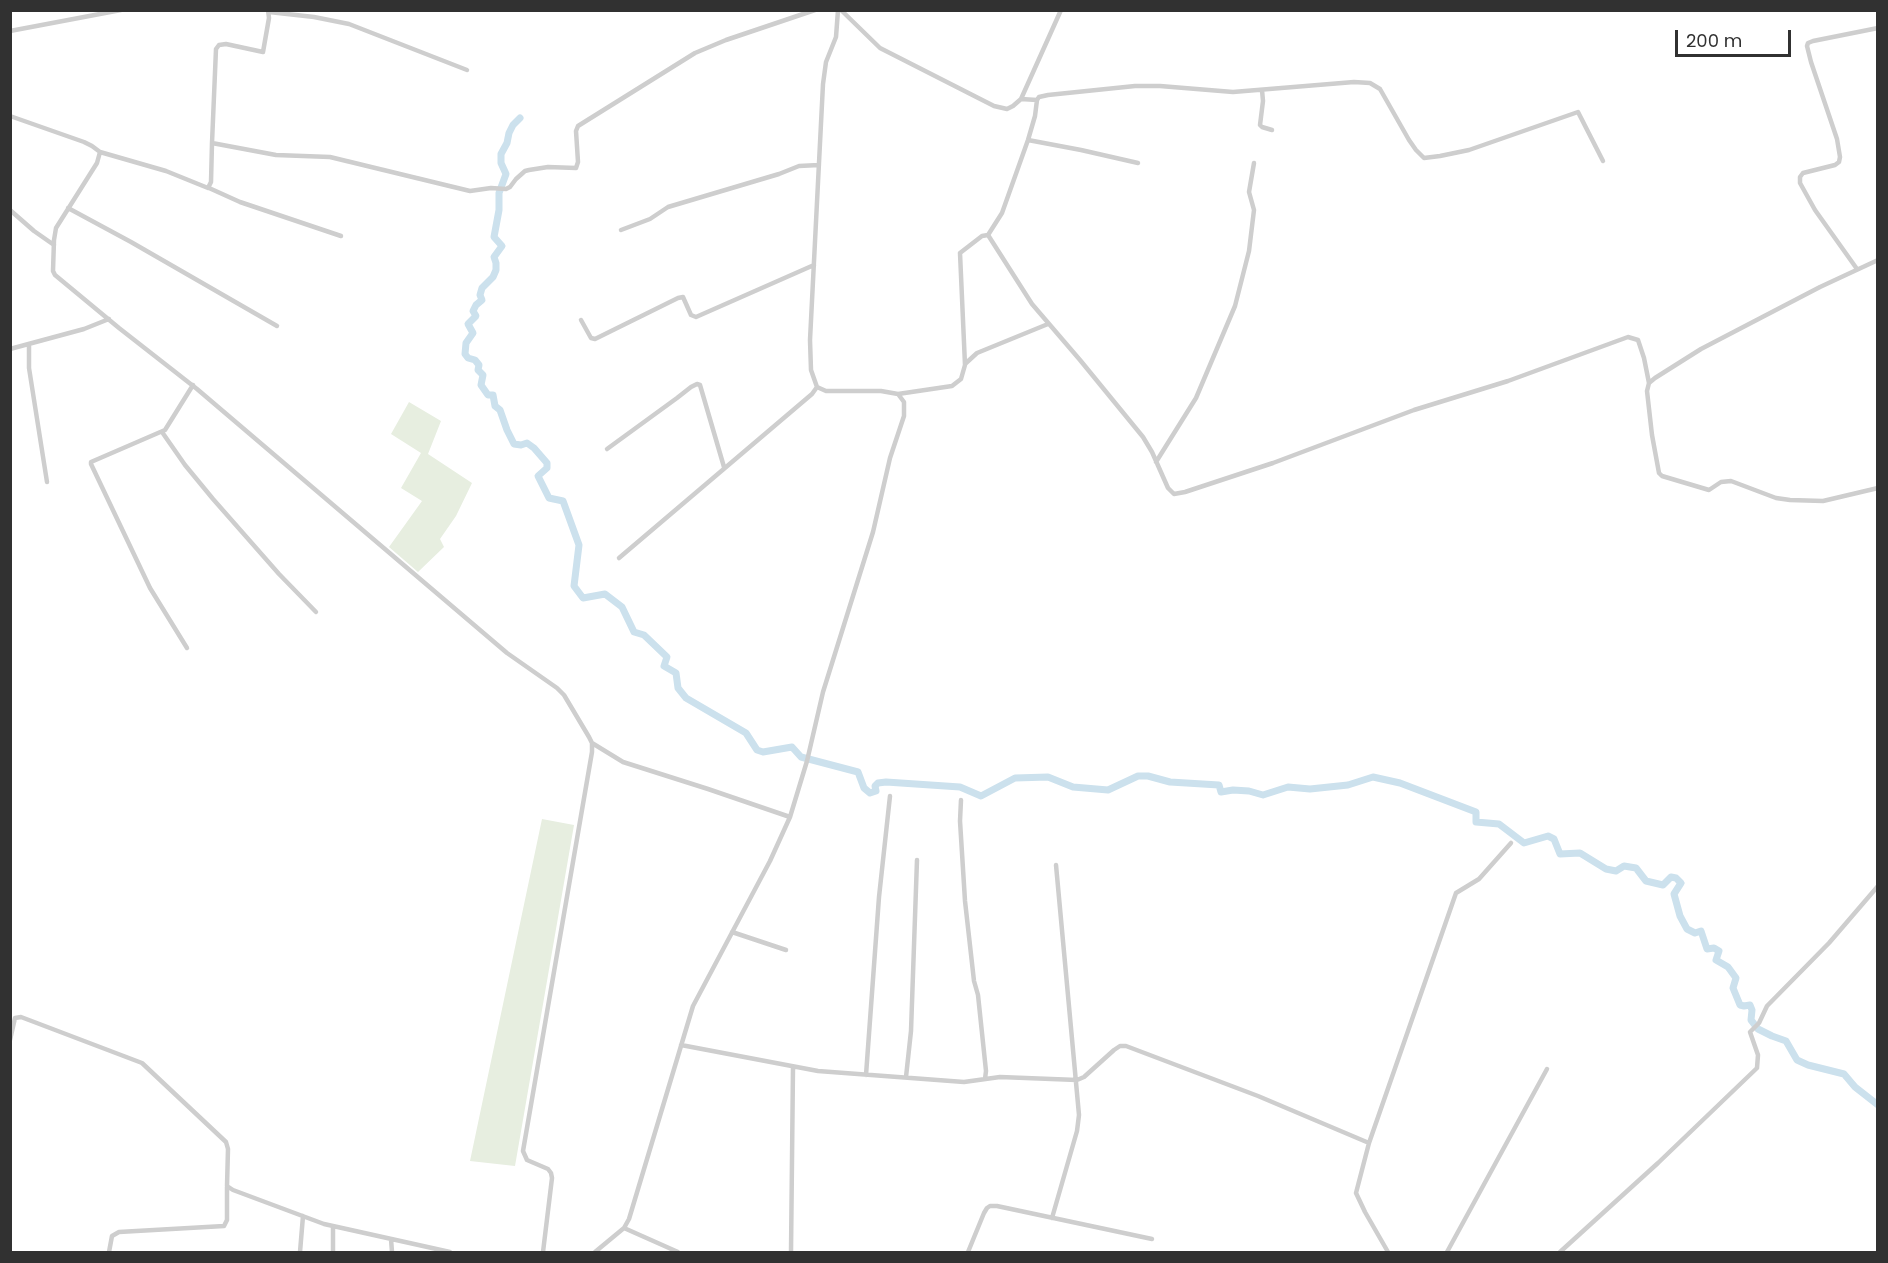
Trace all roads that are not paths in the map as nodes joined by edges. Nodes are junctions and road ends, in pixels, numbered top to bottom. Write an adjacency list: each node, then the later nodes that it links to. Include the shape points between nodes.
1 (122, 10): 7 (street)
2 (815, 10): 15 (street, via 687,57 578,126 576,168 525,171 510,187 470,191 330,157 269,154)
3 (839, 10): 10 (street, via 880,48 994,106 1007,109); 20 (street, via 836,37 824,74)
4 (1061, 10): 10 (street)
5 (268, 11): 8 (street, via 349,24); 15 (street, via 263,52 226,44 216,48)
6 (1878, 28): 30 (street, via 1813,41 1807,46 1840,160 1835,165 1803,173 1800,183)
7 (10, 32)
8 (467, 70)
9 (1262, 90): 11 (street, via 1136,86 1048,95); 13 (street, via 1260,125); 17 (street, via 1354,82 1374,84 1424,158 1469,150 1578,112)
10 (1021, 99): 11 (street)
11 (1037, 100): 14 (street)
12 (10, 116): 16 (street, via 84,142)
13 (1272, 130)
14 (1028, 140): 18 (street); 25 (street, via 1002,213)
15 (212, 142): 21 (street)
16 (100, 152): 21 (street); 22 (street)
17 (1603, 161)
18 (1138, 163)
19 (1254, 163): 44 (street, via 1248,192 1254,210 1249,251 1235,306 1196,398)
20 (819, 165): 24 (street, via 798,166 668,207); 29 (street)
21 (208, 188): 26 (street)
22 (68, 208): 27 (street, via 56,228); 34 (street)
23 (10, 210): 27 (street)
24 (621, 230)
25 (988, 235): 33 (street); 37 (street, via 960,253)
26 (341, 236)
27 (54, 245): 31 (street, via 55,275)
28 (1878, 260): 30 (street)
29 (814, 266): 32 (street, via 696,317 691,315 684,297 595,339); 40 (street, via 810,357)
30 (1857, 269): 38 (street, via 1701,349)
31 (109, 319): 35 (street); 39 (street)
32 (581, 320)
33 (1048, 324): 37 (street, via 977,353); 44 (street, via 1132,423)
34 (277, 326)
35 (29, 345): 36 (street); 46 (street, via 29,369)
36 (10, 349)
37 (965, 365): 41 (street, via 961,379 954,385)
38 (1649, 383): 44 (street, via 1640,342 1626,337 1178,494 1170,490); 47 (street, via 1652,435 1662,476 1709,490 1731,481 1790,500 1823,501)
39 (193, 385): 42 (street); 51 (street, via 507,653 557,688)
40 (817, 387): 41 (street, via 826,391); 45 (street)
41 (898, 394): 54 (street, via 904,402 904,416)
42 (162, 432): 49 (street, via 213,499); 50 (street, via 90,464 150,588)
43 (607, 448): 45 (street, via 697,384)
44 (1156, 462)
45 (724, 467): 48 (street)
46 (47, 482)
47 (1878, 488)
48 (619, 558)
49 (316, 612)
50 (187, 648)
51 (592, 743): 54 (street, via 623,762); 83 (street, via 523,1151 526,1161 548,1169 552,1178)
52 (890, 796): 66 (street)
53 (962, 800): 68 (street, via 965,902)
54 (790, 817): 59 (street)
55 (1511, 843): 70 (street, via 1479,879 1456,892)
56 (917, 860): 67 (street)
57 (1056, 865): 69 (street)
58 (1877, 888): 90 (street, via 1767,1006 1750,1032 1758,1055 1757,1068)
59 (732, 932): 60 (street); 63 (street, via 693,1006)
60 (786, 950)
61 (12, 1019): 62 (street); 71 (street, via 32,1020 142,1063 226,1142)
62 (10, 1040)
63 (681, 1045): 64 (street); 75 (street)
64 (793, 1067): 66 (street); 86 (street)
65 (1546, 1069): 89 (street)
66 (866, 1075): 67 (street)
67 (906, 1077): 68 (street, via 964,1082)
68 (985, 1079): 69 (street)
69 (1077, 1080): 70 (street, via 1114,1050 1126,1046); 73 (street, via 1077,1131)
70 (1369, 1143): 88 (street, via 1356,1193)
71 (227, 1186): 72 (street); 78 (street, via 224,1226 119,1232 112,1236)
72 (303, 1216): 74 (street); 79 (street)
73 (1052, 1218): 77 (street); 87 (street, via 990,1206)
74 (333, 1226): 76 (street); 80 (street)
75 (624, 1228): 84 (street); 85 (street)
76 (391, 1239): 81 (street); 82 (street)
77 (1152, 1239)
78 (109, 1252)
79 (300, 1252)
80 (333, 1252)
81 (392, 1252)
82 (450, 1252)
83 (543, 1252)
84 (595, 1252)
85 (678, 1252)
86 (791, 1252)
87 (968, 1252)
88 (1388, 1252)
89 (1447, 1252)
90 (1560, 1252)

